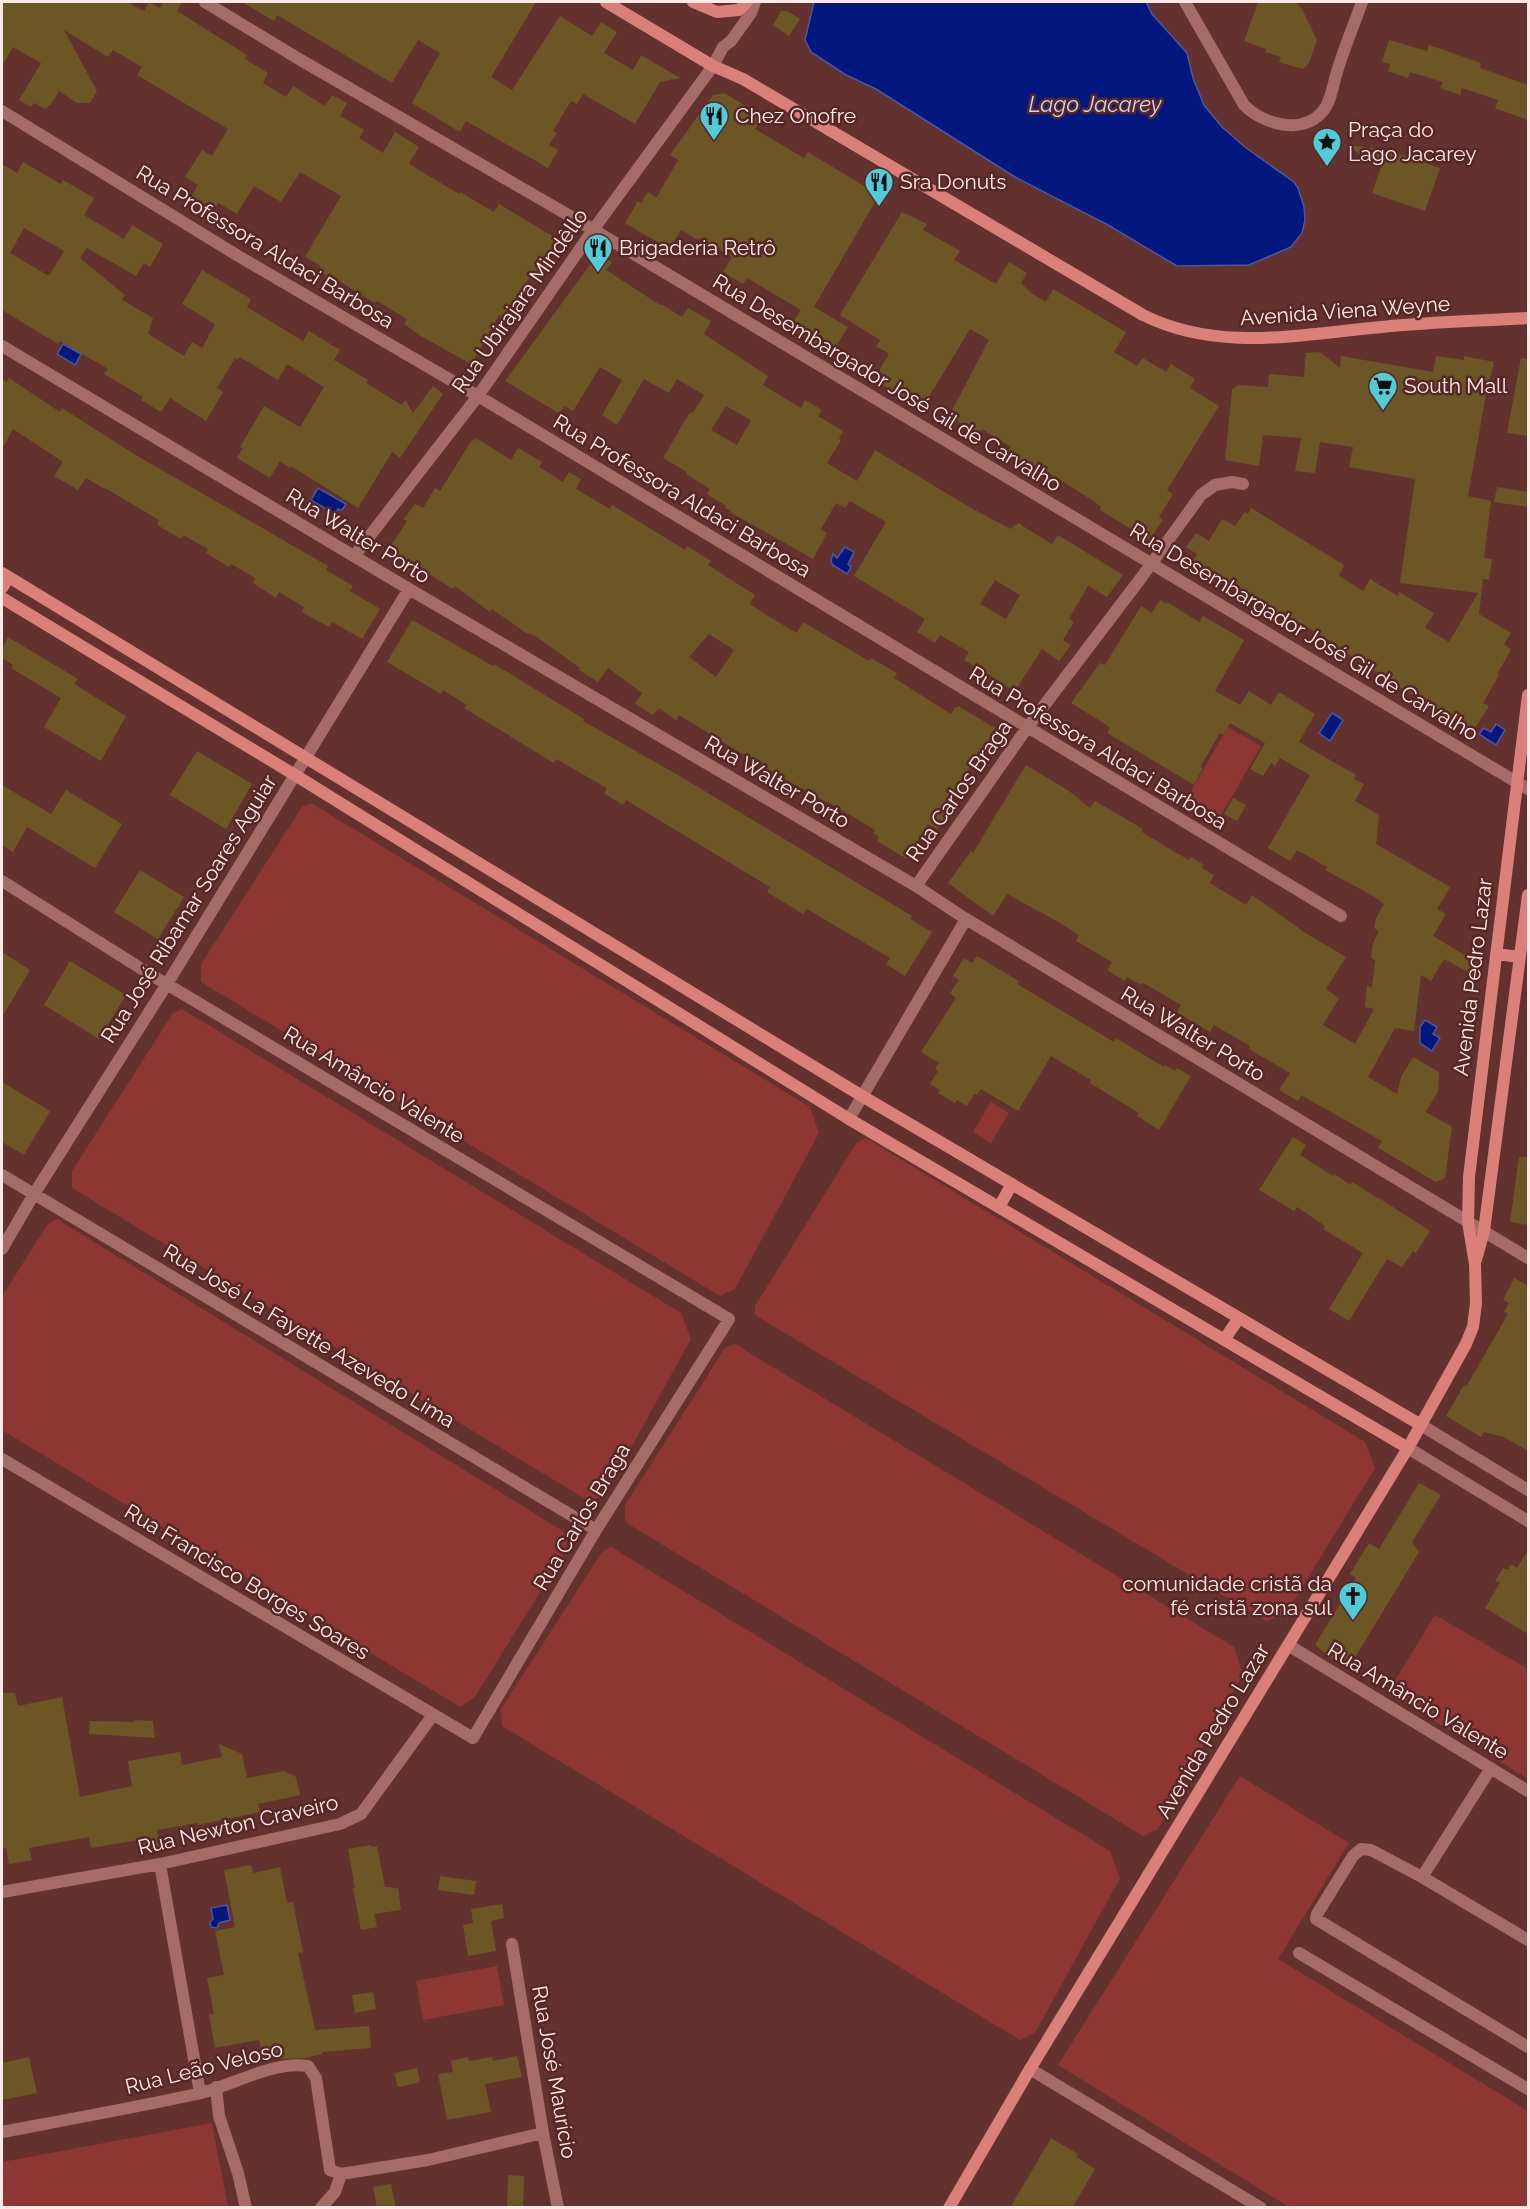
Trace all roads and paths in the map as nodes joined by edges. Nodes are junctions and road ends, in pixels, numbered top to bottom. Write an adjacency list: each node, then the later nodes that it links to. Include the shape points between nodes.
1 (205, 2): 10 (street, Rua Desembargador José Gil de Carvalho)
2 (606, 2): 8 (main road, Avenida Viena Weyne)
3 (693, 2): 4 (main road, via 717,12 739,10)
4 (747, 2)
5 (755, 2): 8 (street, Rua Ubirajara Mindêllo)
6 (1185, 2): 7 (street, via 1244,105 1253,114 1274,123 1296,125 1311,121 1325,108)
7 (1362, 2)
8 (713, 66): 10 (street, Rua Ubirajara Mindêllo); 11 (main road, Avenida Viena Weyne, via 743,79 1143,315 1179,330 1251,339)
9 (2, 111): 13 (street, Rua Professora Aldaci Barbosa)
10 (593, 230): 13 (street, Rua Ubirajara Mindêllo); 16 (street, Rua Desembargador José Gil de Carvalho)
11 (1528, 318)
12 (2, 346): 15 (street, Rua Walter Porto)
13 (477, 396): 15 (street, Rua Ubirajara Mindêllo); 22 (street, Rua Professora Aldaci Barbosa)
14 (1243, 484): 16 (street, Rua Carlos Braga, via 1215,485 1201,495)
15 (355, 555): 19 (street, Rua Walter Porto)
16 (1152, 563): 22 (street, Rua Carlos Braga); 25 (street, Rua Desembargador José Gil de Carvalho)
17 (5, 575): 18 (main road); 23 (main road)
18 (2, 588)
19 (409, 589): 23 (street, Rua José Ribamar Soares Aguiar); 28 (street, Rua Walter Porto)
20 (2, 598): 24 (main road)
21 (1528, 695): 25 (main road, Avenida Pedro Lazar)
22 (1028, 728): 28 (street, Rua Carlos Braga); 30 (street, Rua Professora Aldaci Barbosa)
23 (306, 757): 24 (street, Rua José Ribamar Soares Aguiar); 35 (main road)
24 (294, 774): 34 (street, Rua José Ribamar Soares Aguiar); 36 (main road)
25 (1516, 783): 26 (street, Rua Desembargador José Gil de Carvalho); 32 (main road, Avenida Pedro Lazar)
26 (1528, 789)
27 (2, 881): 34 (street, Rua Amâncio Valente)
28 (916, 886): 31 (street, Rua Walter Porto)
29 (1528, 895): 33 (main road, Avenida Pedro Lazar)
30 (1341, 916)
31 (966, 919): 35 (street); 41 (street, Rua Walter Porto)
32 (1496, 954): 33 (main road); 41 (main road, Avenida Pedro Lazar, via 1469,1177)
33 (1520, 957): 42 (main road, Avenida Pedro Lazar)
34 (167, 984): 39 (street, Rua José Ribamar Soares Aguiar); 47 (street, Rua Amâncio Valente)
35 (862, 1096): 36 (street); 38 (main road)
36 (849, 1119): 40 (main road)
37 (2, 1175): 39 (street, Rua José La Fayette Azevedo Lima)
38 (1012, 1184): 40 (main road); 46 (main road)
39 (34, 1194): 43 (street, Rua José Ribamar Soares Aguiar); 54 (street, Rua José La Fayette Azevedo Lima)
40 (999, 1207): 48 (main road)
41 (1468, 1222): 42 (street, Rua Walter Porto); 45 (main road, Avenida Pedro Lazar)
42 (1484, 1231): 44 (street, Rua Walter Porto); 45 (main road, Avenida Pedro Lazar)
43 (2, 1249)
44 (1528, 1258)
45 (1475, 1264): 49 (main road, Avenida Pedro Lazar, via 1476,1303 1471,1333)
46 (1239, 1318): 48 (main road); 49 (main road)
47 (729, 1319): 54 (street, Rua Carlos Braga)
48 (1224, 1340): 50 (main road)
49 (1421, 1425): 50 (main road, Avenida Pedro Lazar); 52 (street)
50 (1408, 1448): 53 (street); 55 (main road, Avenida Pedro Lazar)
51 (2, 1459): 56 (street, Rua Francisco Borges Soares)
52 (1528, 1490)
53 (1528, 1521)
54 (596, 1530): 57 (street, Rua Carlos Braga)
55 (1288, 1645): 58 (street, Rua Amâncio Valente); 67 (main road, Avenida Pedro Lazar)
56 (433, 1715): 57 (street, Rua Francisco Borges Soares); 60 (street, Rua Newton Craveiro, via 361,1814 340,1824)
57 (473, 1738)
58 (1491, 1768): 59 (street, Rua Amâncio Valente); 61 (street)
59 (1528, 1791)
60 (160, 1864): 62 (street, Rua Newton Craveiro); 70 (street)
61 (1422, 1877): 63 (street); 66 (street, via 1371,1850 1361,1849 1316,1919)
62 (2, 1892)
63 (1528, 1940)
64 (512, 1944): 72 (street, Rua José Maurício)
65 (1299, 1953): 69 (street)
66 (1528, 2047)
67 (1030, 2069): 77 (main road, Avenida Pedro Lazar); 78 (street)
68 (216, 2087): 70 (street, Rua Leão Veloso); 73 (street, Rua Leão Veloso, via 275,2069 308,2066 318,2086 330,2170); 74 (street, via 219,2116)
69 (1528, 2089)
70 (200, 2093): 71 (street, Rua Leão Veloso)
71 (2, 2132)
72 (543, 2133): 73 (street, via 428,2160); 76 (street, Rua José Maurício)
73 (341, 2174): 75 (street, via 335,2192)
74 (246, 2208)
75 (321, 2208)
76 (558, 2208)
77 (949, 2208)
78 (1261, 2208)

